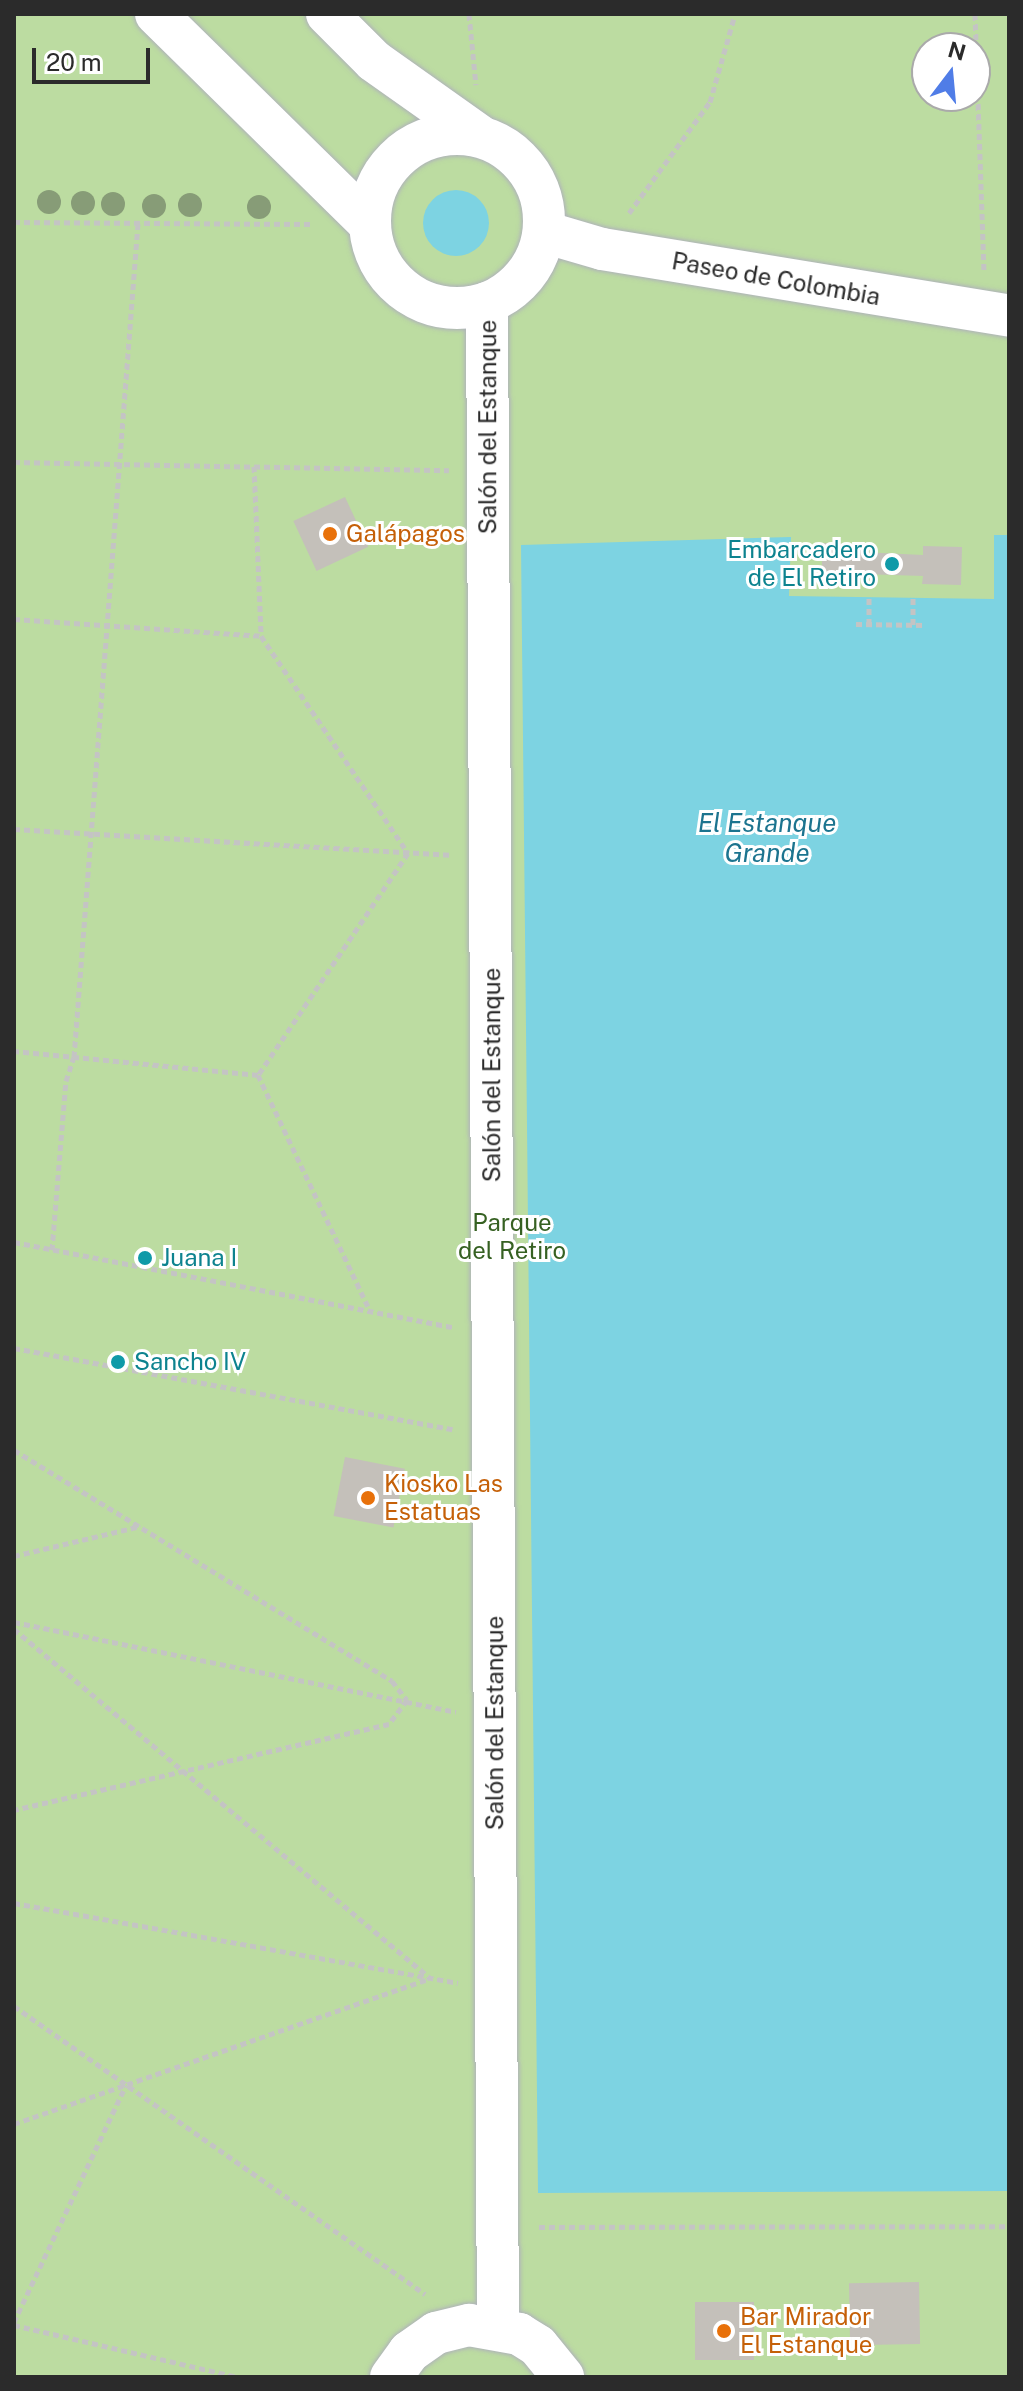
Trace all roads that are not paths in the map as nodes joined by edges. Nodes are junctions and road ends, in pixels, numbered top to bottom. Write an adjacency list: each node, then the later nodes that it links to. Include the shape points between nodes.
1 (156, 14): 4 (street)
2 (327, 14): 3 (street, via 374,61)
3 (480, 136): 4 (street, via 436,135 398,155 373,192); 5 (street, via 522,162 544,206)
4 (370, 224): 6 (street, via 384,270 412,296 449,308)
5 (544, 232): 6 (street, via 526,275); 7 (street, Paseo de Colombia, via 602,249)
6 (487, 303): 8 (street, Salón del Estanque, via 498,2227)
7 (997, 315)
8 (484, 2325): 9 (street, via 436,2333 409,2352); 10 (street, via 538,2346)
9 (391, 2377)
10 (563, 2377)

